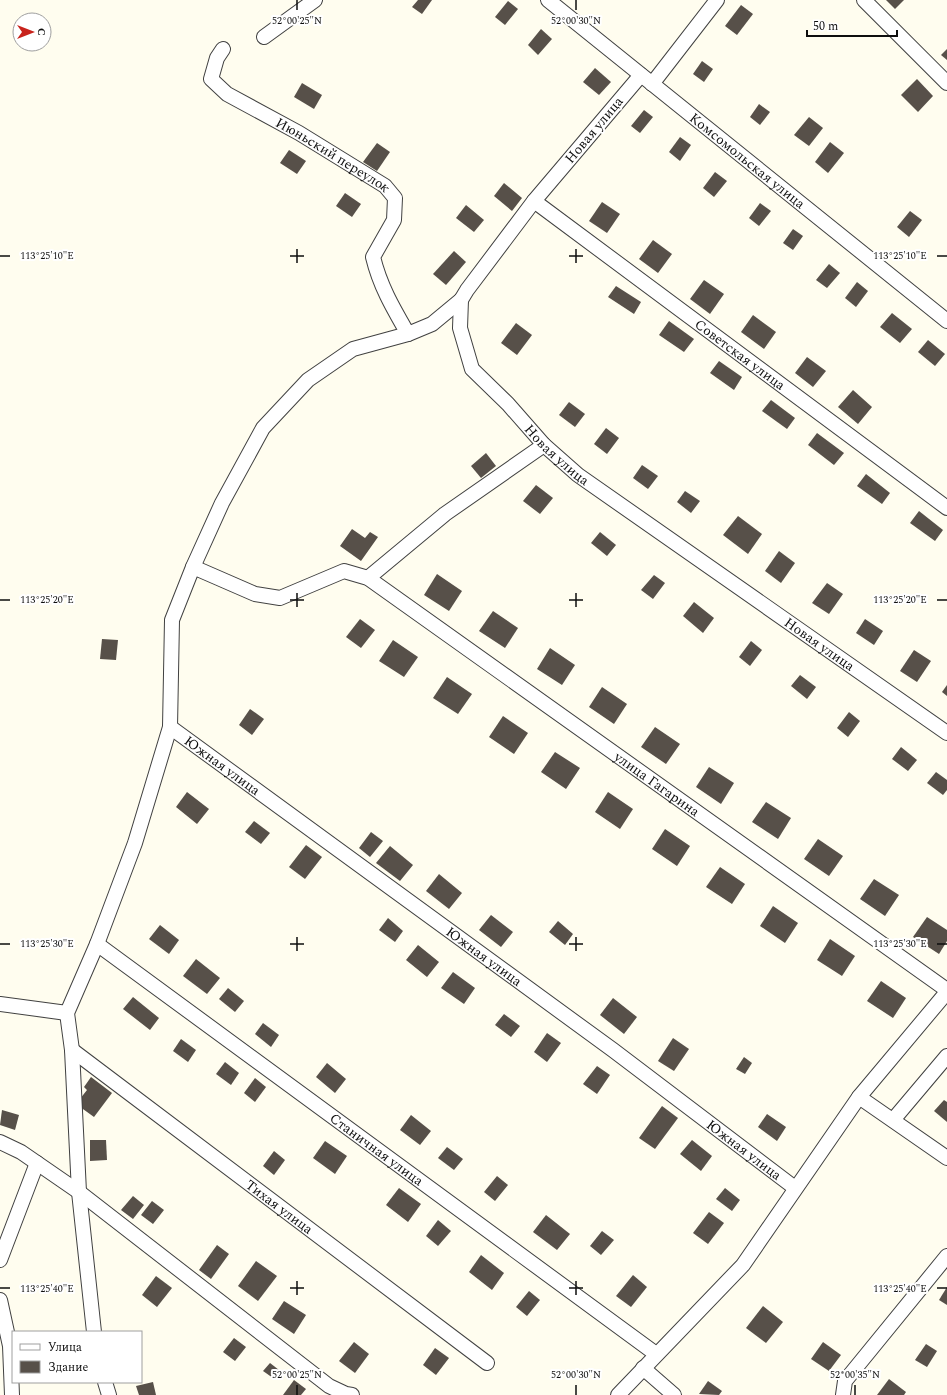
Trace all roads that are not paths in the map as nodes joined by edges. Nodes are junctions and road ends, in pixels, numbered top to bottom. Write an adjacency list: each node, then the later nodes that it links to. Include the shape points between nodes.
1 (314, 0): 5 (street)
2 (548, 0): 7 (street, Комсомольская улица)
3 (717, 0): 9 (street)
4 (864, 0): 8 (street)
5 (264, 37)
6 (223, 49): 13 (street, Июньский переулок, via 216,58 211,79 227,94 299,133 385,186 395,198 394,220 374,257 377,274 386,296)
7 (641, 75): 9 (street, Комсомольская улица); 10 (street, Новая улица)
8 (947, 83)
9 (652, 84): 12 (street, Комсомольская улица)
10 (534, 201): 11 (street, Новая улица); 15 (street, Советская улица)
11 (461, 300): 13 (street, via 432,324); 14 (street, Новая улица, via 460,328 472,368)
12 (947, 321)
13 (408, 334): 16 (street, via 353,349 308,380 263,428 222,503)
14 (544, 445): 17 (street, via 445,514); 19 (street, Новая улица, via 578,475)
15 (947, 508)
16 (193, 567): 17 (street, улица Гагарина, via 255,594 280,598 344,571); 18 (street, via 172,620)
17 (368, 578): 21 (street, улица Гагарина)
18 (170, 727): 20 (street, via 135,843); 31 (street, Южная улица, via 613,1050)
19 (947, 733)
20 (97, 944): 23 (street); 37 (street, Станичная улица)
21 (947, 991): 26 (street)
22 (0, 1004): 23 (street)
23 (67, 1013): 24 (street)
24 (72, 1050): 32 (street); 38 (street, Тихая улица)
25 (947, 1056): 27 (street)
26 (859, 1097): 27 (street); 31 (street)
27 (893, 1120): 29 (street)
28 (0, 1142): 30 (street)
29 (947, 1158)
30 (38, 1163): 32 (street); 34 (street)
31 (795, 1188): 37 (street, via 743,1265)
32 (79, 1192): 36 (street); 43 (street, via 329,1386)
33 (947, 1256): 46 (street, via 845,1381)
34 (0, 1260)
35 (0, 1300): 41 (street, via 10,1346)
36 (94, 1331)
37 (656, 1354): 39 (street)
38 (487, 1363)
39 (643, 1368): 44 (street); 45 (street)
40 (105, 1383): 42 (street)
41 (12, 1395)
42 (109, 1395)
43 (352, 1395)
44 (618, 1395)
45 (674, 1395)
46 (842, 1395)

